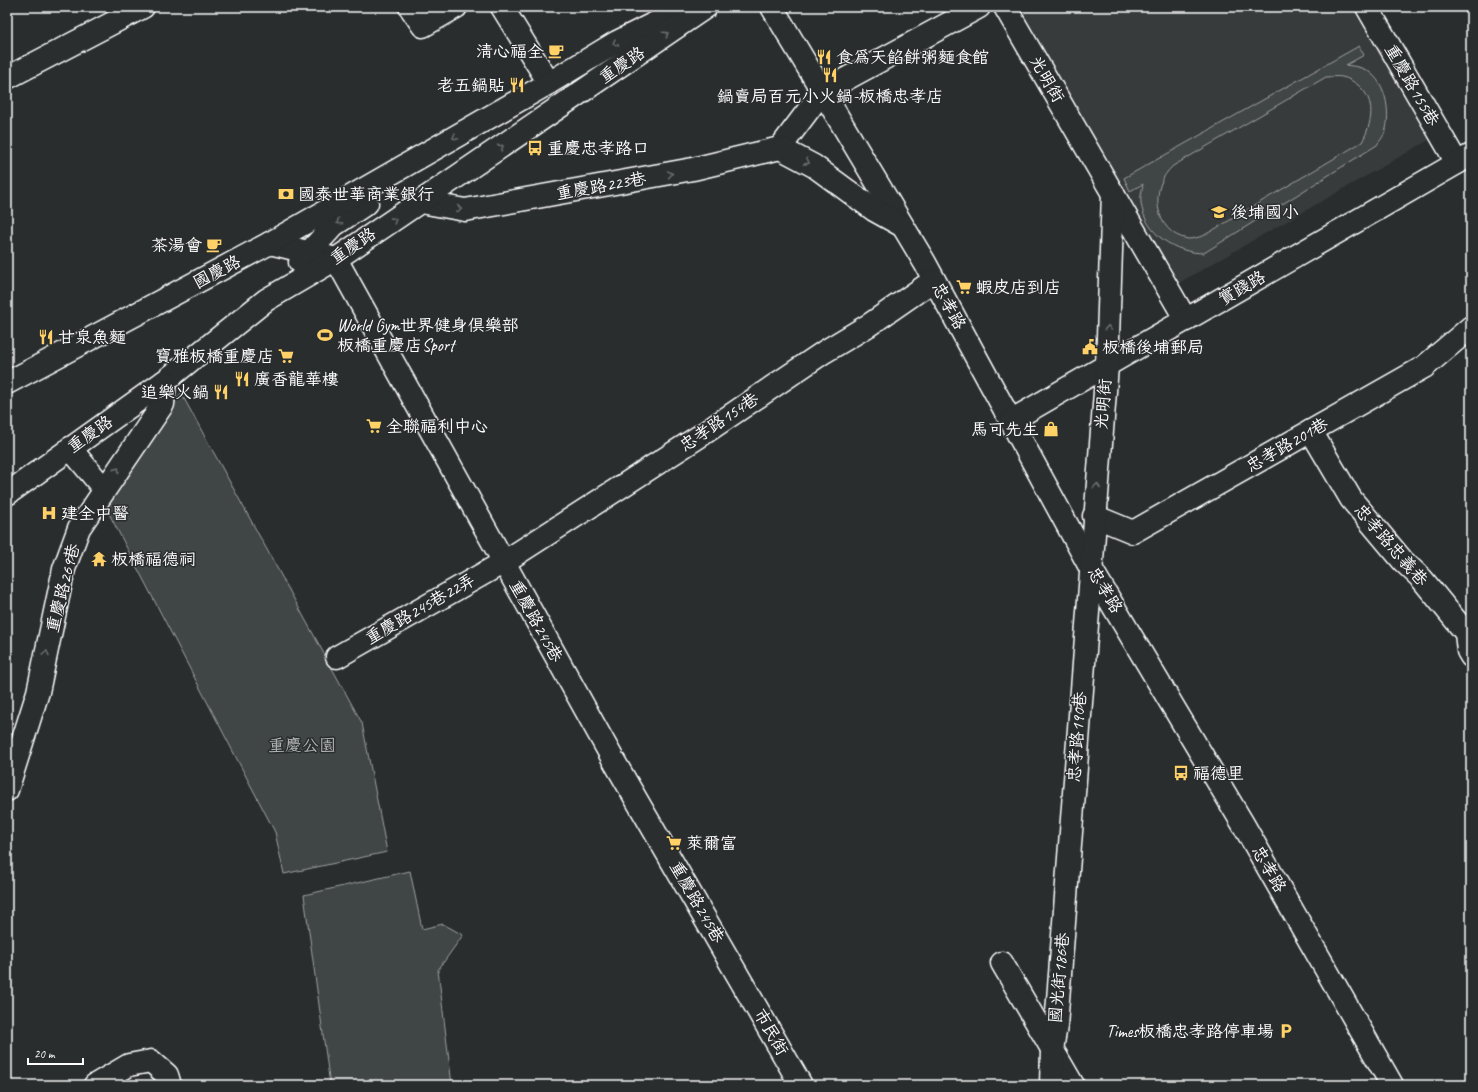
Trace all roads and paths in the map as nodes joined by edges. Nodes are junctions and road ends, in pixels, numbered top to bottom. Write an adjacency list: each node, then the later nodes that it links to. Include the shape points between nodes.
1 (143, 7): 11 (street)
2 (410, 7): 3 (street, via 423,26)
3 (456, 7)
4 (502, 7): 12 (street)
5 (688, 7): 12 (street, 重慶路, one-way to 12, via 617,42)
6 (706, 7): 18 (street, 重慶路, one-way to 6)
7 (772, 7): 13 (street, 忠孝路)
8 (979, 7): 13 (street)
9 (1005, 7): 17 (street, 光明街)
10 (1367, 7): 16 (street, 重慶路155巷)
11 (7, 78)
12 (549, 83): 15 (street, 重慶路, one-way to 15)
13 (822, 92): 14 (street); 19 (street, 忠孝路)
14 (780, 148): 18 (street, 重慶路223巷, one-way to 14, via 465,210 693,169); 19 (street, one-way to 19, via 814,166 874,210)
15 (425, 155): 20 (street, 國慶路); 21 (street, one-way to 21, via 386,190 334,225)
16 (1464, 159): 25 (street, 實踐路)
17 (1113, 193): 25 (street, 光明街); 27 (street, 光明街, one-way to 17)
18 (421, 202): 22 (street, 重慶路, one-way to 18)
19 (903, 226): 23 (street, 忠孝路)
20 (270, 243): 21 (street); 29 (street, 國慶路)
21 (309, 253): 22 (street); 24 (street)
22 (336, 259): 24 (street, 重慶路); 36 (street, 重慶路245巷)
23 (934, 280): 30 (street, 忠孝路); 36 (street, 忠孝路154巷, via 703,434)
24 (266, 300): 28 (street, 重慶路)
25 (1186, 320): 27 (street, 實踐路)
26 (1471, 327): 31 (street, 忠孝路201巷, via 1424,367)
27 (1107, 366): 30 (street, 實踐路); 35 (street, 光明街, one-way to 27)
28 (165, 382): 32 (street, 重慶路); 33 (street, 重慶路269巷, one-way to 28, via 163,404)
29 (7, 383)
30 (1012, 420): 37 (street, 忠孝路)
31 (1312, 431): 35 (street, 忠孝路201巷, via 1133,532); 38 (street, 忠孝路忠義巷, via 1352,499 1466,633)
32 (70, 448): 33 (street); 34 (street, 重慶路)
33 (104, 489): 40 (street, 重慶路269巷, one-way to 33, via 38,692 64,569 79,528)
34 (7, 494)
35 (1094, 516): 37 (street, 光明街)
36 (504, 562): 39 (street, 重慶路245巷22弄); 43 (street, 重慶路245巷, via 614,761)
37 (1090, 567): 41 (street, 忠孝路190巷); 50 (street, 忠孝路, via 1243,824)
38 (1471, 656)
39 (337, 657)
40 (7, 790)
41 (1065, 906): 44 (street, 國光街186巷)
42 (1002, 963): 44 (street)
43 (742, 980): 47 (street, 市民街)
44 (1052, 1050): 48 (street, 國光街186巷); 49 (street)
45 (95, 1085): 46 (street, via 129,1065 151,1061 167,1075)
46 (170, 1085)
47 (801, 1085)
48 (1051, 1085)
49 (1073, 1085)
50 (1392, 1085)

